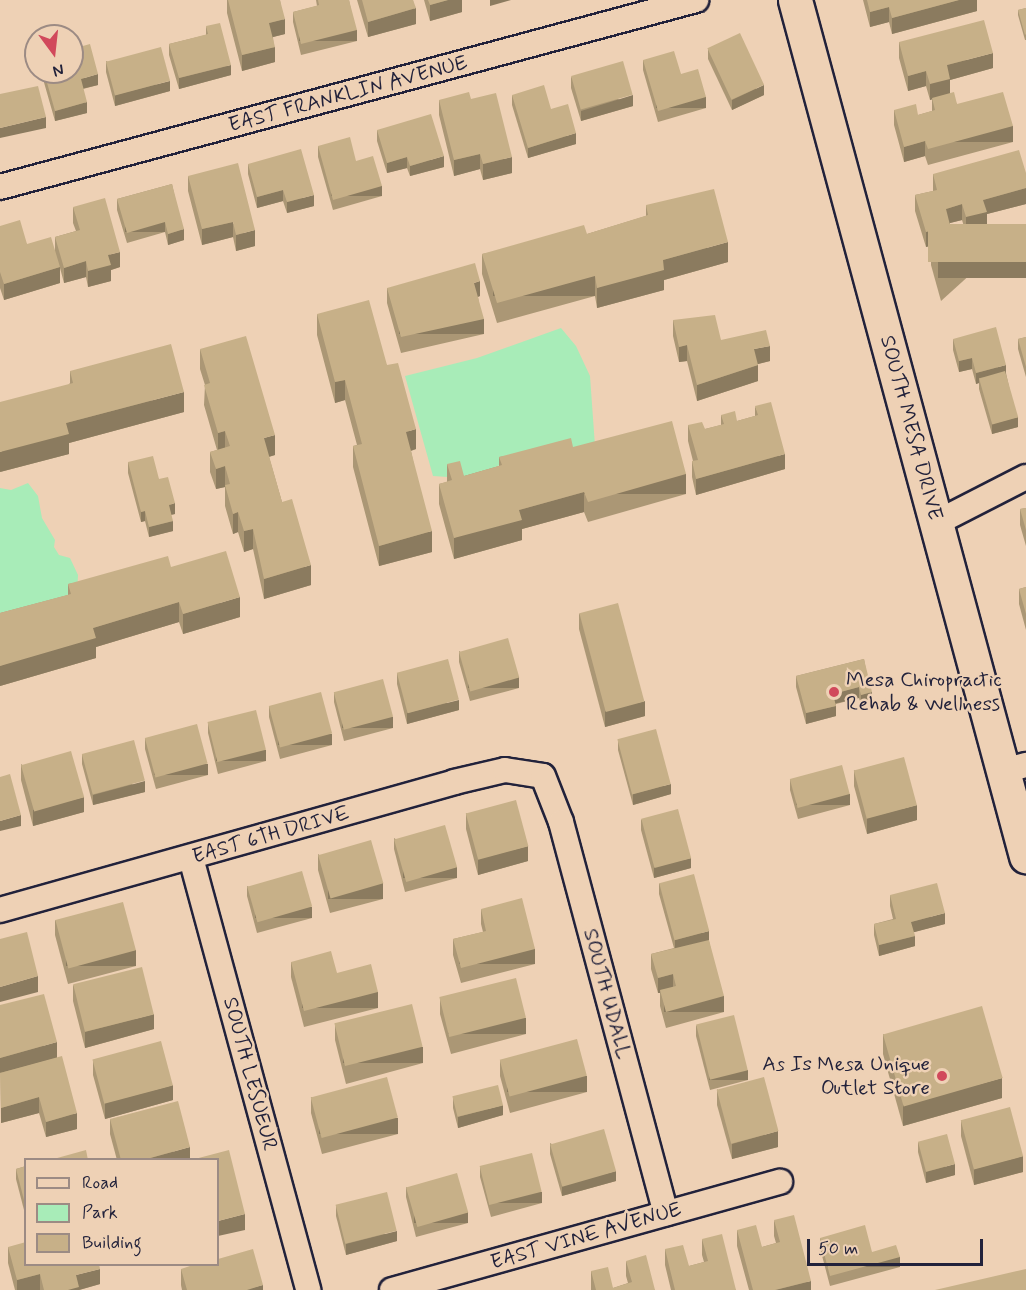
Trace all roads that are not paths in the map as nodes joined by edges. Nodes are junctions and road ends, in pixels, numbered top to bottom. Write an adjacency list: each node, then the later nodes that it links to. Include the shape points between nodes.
1 (696, 0): 3 (street, EAST FRANKLIN AVENUE)
2 (795, 0): 5 (main road, SOUTH MESA DRIVE)
3 (0, 187)
4 (1026, 477): 5 (street)
5 (936, 523): 6 (main road, SOUTH MESA DRIVE)
6 (1015, 768): 8 (main road, SOUTH MESA DRIVE)
7 (543, 776): 9 (street, EAST 6TH DRIVE, via 506,770 454,782); 12 (street, SOUTH UDALL, via 561,822)
8 (1026, 856)
9 (191, 858): 10 (street, EAST 6TH DRIVE); 13 (street, SOUTH LESUEUR)
10 (0, 910)
11 (780, 1182): 12 (street, EAST VINE AVENUE)
12 (666, 1213): 14 (street, EAST VINE AVENUE)
13 (308, 1290)
14 (392, 1290)

